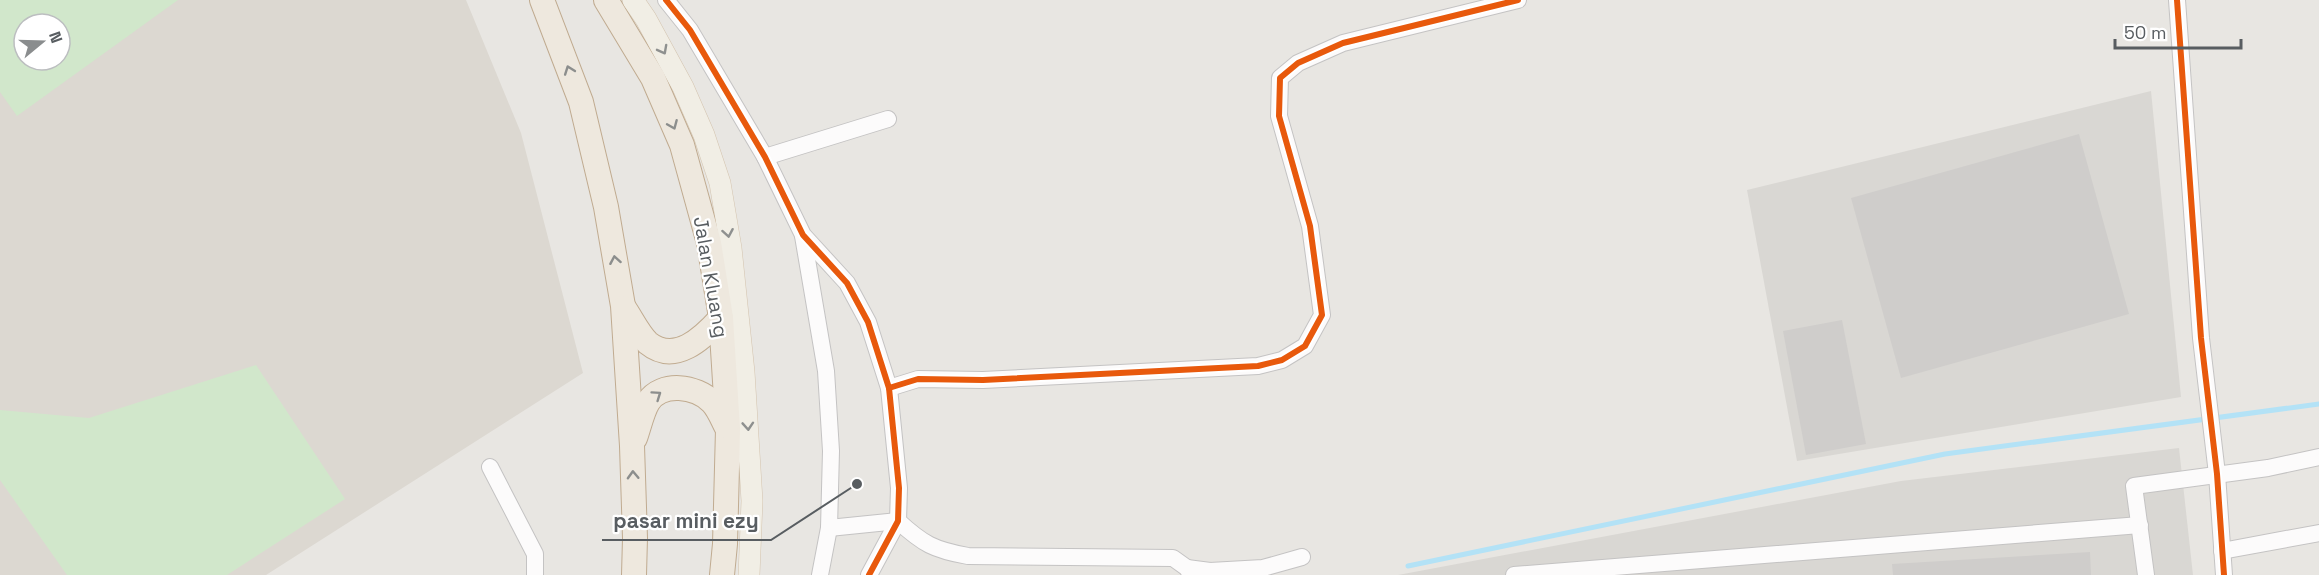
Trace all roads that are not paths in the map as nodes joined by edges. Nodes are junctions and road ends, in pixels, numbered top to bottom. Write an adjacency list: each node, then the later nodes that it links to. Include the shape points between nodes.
1 (542, 0): 10 (highway, one-way to 1, via 606,207 580,102)
2 (606, 0): 11 (highway, Jalan Kluang, one-way to 11, via 653,78 682,145 709,243)
3 (633, 0): 28 (main road, one-way to 28, via 683,87 720,183 744,372 752,501)
4 (666, 0): 8 (street, via 690,30)
5 (1518, 0): 12 (street, via 1343,43 1298,63 1280,78 1279,116 1310,226 1322,315 1305,346 1282,360 1258,366 983,380 918,379)
6 (2177, 0): 17 (street, via 2207,395)
7 (888, 119): 8 (street)
8 (765, 157): 9 (street)
9 (803, 236): 12 (street, via 847,284 868,322); 20 (street, via 826,371 831,451)
10 (623, 306): 11 (highway, via 648,342 664,351 685,349 704,337); 14 (highway)
11 (721, 318): 13 (highway, Jalan Kluang)
12 (889, 388): 18 (street, via 899,488)
13 (728, 429): 14 (highway, one-way to 13, via 648,401 663,390 699,392 713,403); 27 (highway, Jalan Kluang)
14 (632, 446): 26 (highway, one-way to 14)
15 (2319, 457): 17 (street)
16 (490, 467): 25 (street, via 535,554)
17 (2217, 474): 19 (street, via 2134,486); 22 (street)
18 (898, 521): 20 (street); 24 (street, via 919,540 941,552 968,556 1173,558); 30 (street)
19 (2140, 525): 31 (street); 32 (street)
20 (829, 528): 29 (street)
21 (2319, 533): 22 (street)
22 (2222, 551): 33 (street)
23 (1302, 557): 24 (street, via 1263,568)
24 (1189, 571)
25 (536, 575)
26 (634, 575)
27 (722, 575)
28 (749, 575)
29 (820, 575)
30 (869, 575)
31 (1514, 575)
32 (2146, 575)
33 (2224, 575)

